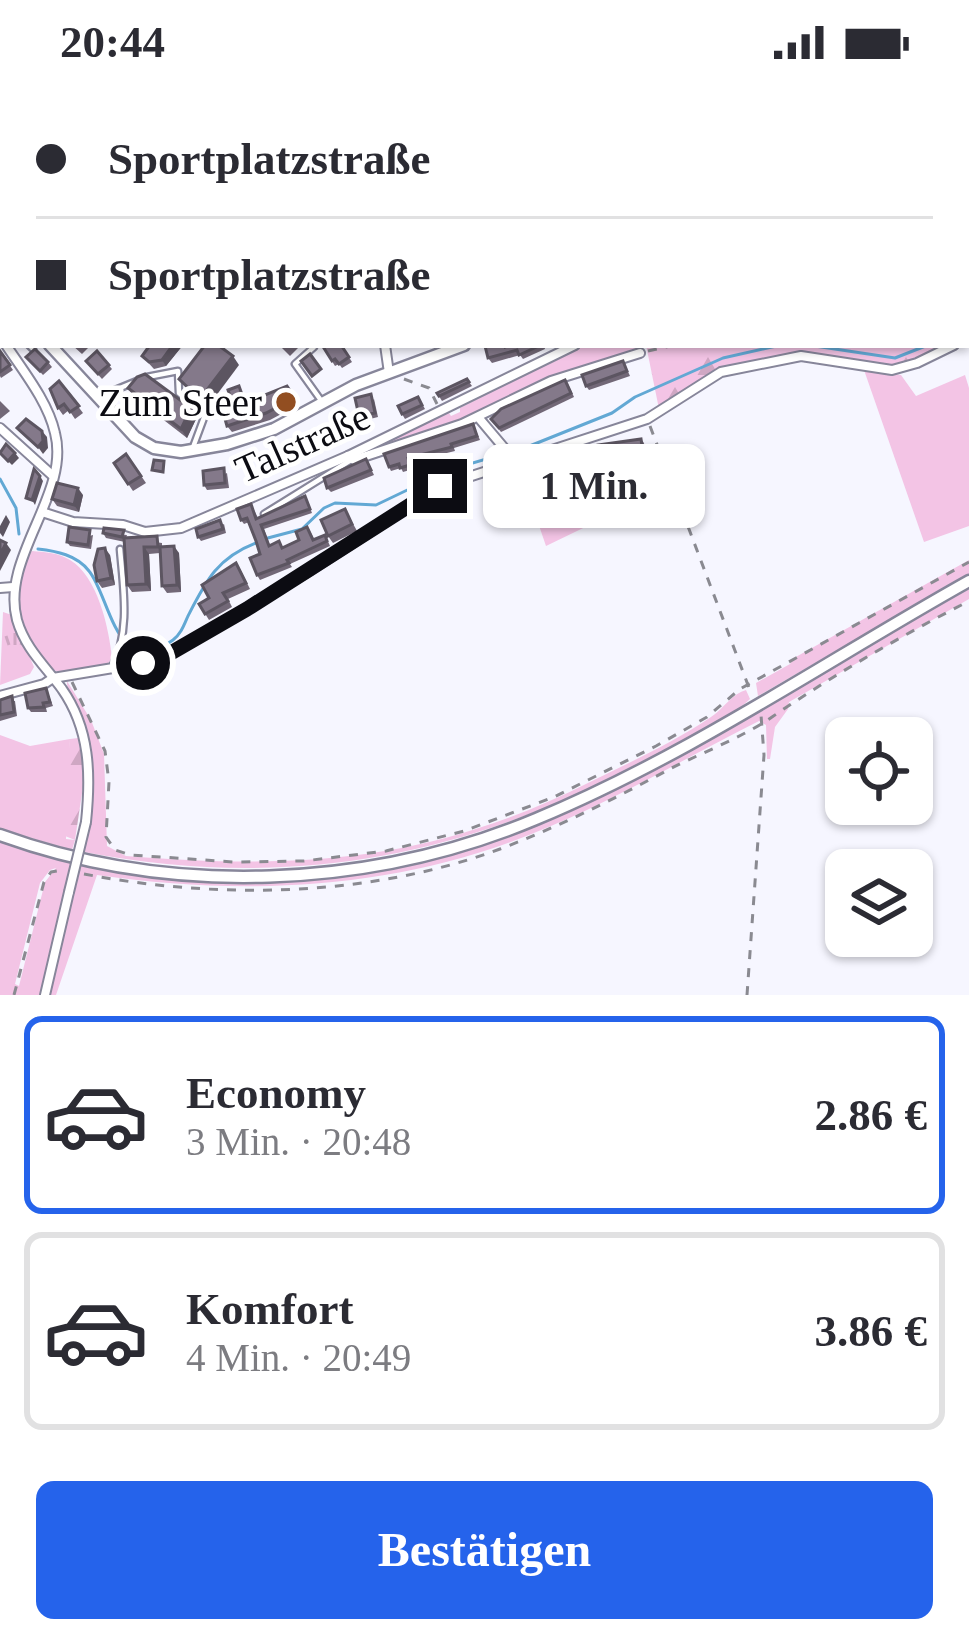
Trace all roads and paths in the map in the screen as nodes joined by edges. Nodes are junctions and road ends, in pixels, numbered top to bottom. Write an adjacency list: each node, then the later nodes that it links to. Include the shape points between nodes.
1 (8, 348): 21 (street, via 55,431)
2 (53, 348): 12 (main road)
3 (312, 348): 13 (lane, via 295,364)
4 (385, 348): 10 (street)
5 (456, 348): 10 (main road)
6 (569, 348): 14 (street, Talstraße)
7 (662, 348): 9 (path)
8 (947, 348): 16 (street, via 892,370 801,356 730,369)
9 (640, 353): 15 (street, via 533,388)
10 (389, 374): 13 (main road)
11 (416, 383): 14 (path, via 432,392)
12 (98, 397): 18 (main road, via 140,441); 18 (lane, via 178,371 179,394 205,416)
13 (324, 404): 18 (main road, via 274,430)
14 (440, 412): 19 (street, Talstraße)
15 (478, 417): 19 (street); 20 (street)
16 (647, 418): 20 (street); 33 (path)
17 (0, 428): 21 (street)
18 (191, 451)
19 (349, 458): 22 (street, Talstraße, via 164,531); 23 (lane)
20 (514, 459): 30 (street, via 440,486 169,654)
21 (52, 475): 22 (street)
22 (42, 512): 27 (street)
23 (264, 514)
24 (120, 548): 30 (lane, via 122,633)
25 (969, 562): 33 (path)
26 (969, 581): 38 (main road, via 634,772 535,820 434,854 318,873 207,875 125,866)
27 (13, 587): 28 (street); 32 (street, via 26,642)
28 (0, 588)
29 (969, 601): 37 (path)
30 (112, 668): 31 (street)
31 (68, 675): 32 (street); 33 (path, via 105,751 111,846 131,855 253,862 386,851 508,815 656,746)
32 (53, 678): 35 (street); 40 (street, bridge, via 73,707 90,772)
33 (746, 686): 34 (path)
34 (751, 693)
35 (0, 695)
36 (760, 714): 37 (path)
37 (763, 722): 39 (path, via 556,826 392,877 223,889 51,872); 41 (path)
38 (0, 835)
39 (14, 995)
40 (45, 995)
41 (747, 995)

